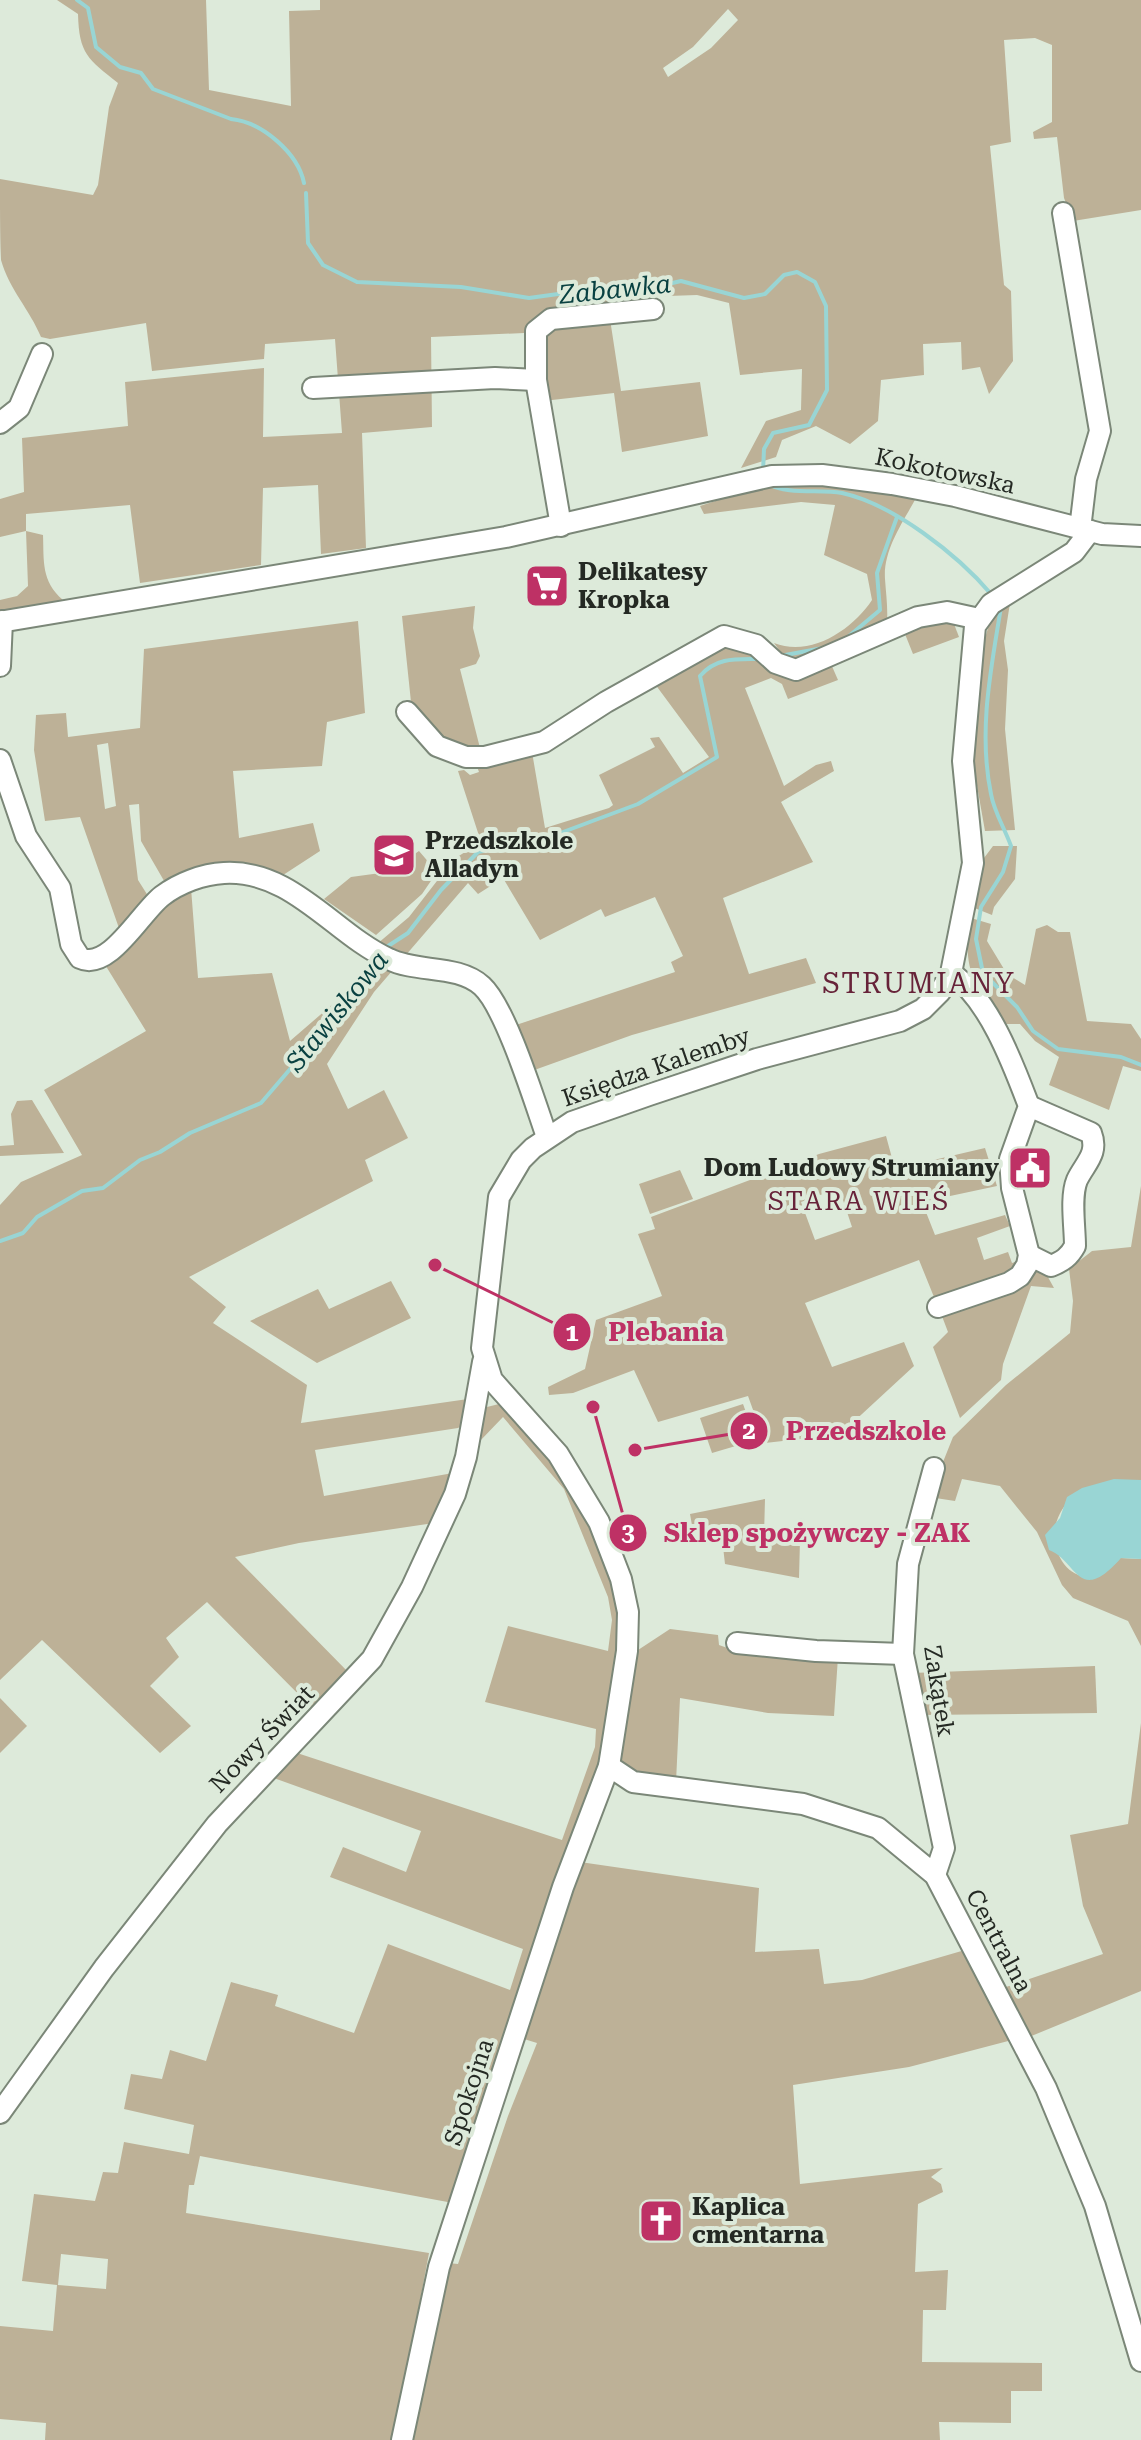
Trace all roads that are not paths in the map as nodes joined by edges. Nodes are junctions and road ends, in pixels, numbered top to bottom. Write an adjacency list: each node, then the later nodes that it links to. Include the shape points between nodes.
1 (1063, 213): 8 (street, via 1100,431 1086,479)
2 (653, 309): 4 (street, via 542,323 533,344)
3 (42, 354): 6 (street, via 19,408)
4 (536, 380): 5 (street); 7 (street)
5 (313, 388)
6 (0, 423)
7 (561, 526): 8 (street, Kokotowska, via 780,475 862,480 955,496); 11 (street, Kokotowska)
8 (1085, 530): 9 (street, Kokotowska); 10 (street, via 1080,547 1004,594)
9 (1141, 536)
10 (979, 619): 13 (street, via 947,612 918,617 796,670 756,645 724,636 544,742 485,757 466,757 437,746); 15 (street, Księdza Kalemby, via 971,648 963,761 973,863)
11 (1, 622): 12 (street)
12 (0, 666)
13 (407, 712)
14 (0, 760): 17 (street, via 26,836 60,888 71,944 80,958 106,956 173,889 209,875 248,875 284,888 381,955 482,986 499,1014)
15 (951, 973): 16 (street, via 965,983 1008,1051); 17 (street, Księdza Kalemby, via 932,1001 900,1021 726,1069 572,1122)
16 (1029, 1106): 18 (street, via 1010,1159); 18 (street, via 1091,1133 1095,1147 1077,1181 1075,1246 1065,1260 1051,1266)
17 (547, 1137): 20 (street, Księdza Kalemby, via 521,1160 499,1197)
18 (1029, 1255): 19 (street, via 1020,1276 1009,1283)
19 (938, 1307)
20 (483, 1361): 24 (street, via 497,1387 579,1483 621,1579 628,1612 627,1651); 26 (street, Nowy Świat, via 455,1494 372,1659 217,1824)
21 (934, 1468): 23 (street, Zakątek, via 908,1564)
22 (737, 1643): 23 (street)
23 (903, 1654): 25 (street, Zakątek, via 944,1848)
24 (609, 1766): 25 (street, Centralna, via 633,1782 803,1804 878,1828); 28 (street, Spokojna, via 563,1887 439,2267)
25 (935, 1875): 27 (street, Centralna, via 1049,2096 1095,2206)
26 (0, 2113)
27 (1141, 2361)
28 (402, 2440)

